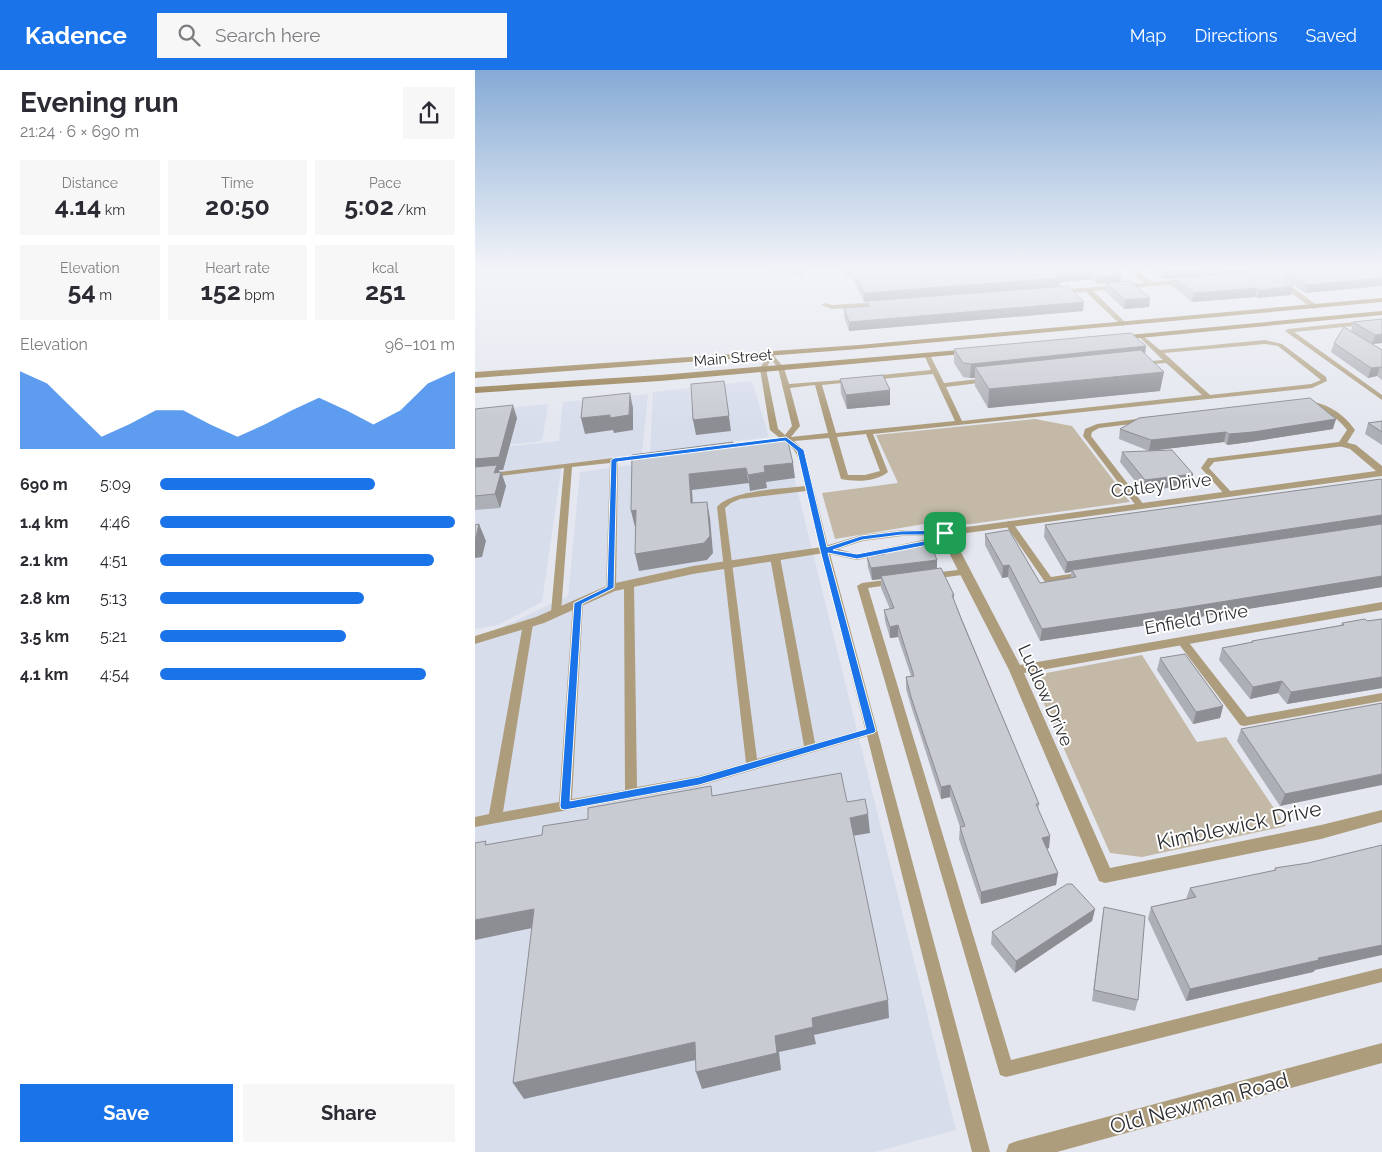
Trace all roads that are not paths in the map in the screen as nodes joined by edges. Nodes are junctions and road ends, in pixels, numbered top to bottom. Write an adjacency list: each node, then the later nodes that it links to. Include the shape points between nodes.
1 (1119, 318): 5 (street)
2 (1187, 318): 5 (main road, Main Street)
3 (1324, 318): 6 (main road)
4 (1382, 321): 25 (lane, via 1288,331)
5 (1125, 324): 6 (main road); 10 (main road, Main Street)
6 (1141, 336): 7 (main road); 9 (lane)
7 (1106, 339)
8 (984, 350): 11 (main road, Main Street)
9 (1158, 352): 12 (lane); 26 (lane, via 1265,342 1280,345 1324,378 1312,386)
10 (769, 354): 14 (lane); 15 (lane); 17 (main road, Main Street)
11 (927, 355): 14 (main road, Main Street); 16 (lane)
12 (1168, 361): 13 (lane); 26 (lane)
13 (1129, 365)
14 (781, 368): 15 (main road, Main Street); 23 (lane)
15 (763, 369): 24 (main road, Main Street); 32 (lane, via 774,430)
16 (935, 372): 18 (lane); 22 (lane)
17 (475, 375)
18 (867, 378)
19 (857, 379): 21 (lane)
20 (991, 380): 22 (lane)
21 (818, 383): 23 (lane); 31 (lane)
22 (941, 385): 29 (lane)
23 (786, 386): 32 (lane, via 795,426)
24 (475, 390)
25 (1381, 397)
26 (1208, 398): 29 (lane)
27 (1297, 403): 34 (lane, via 1318,404 1345,421 1351,430)
28 (1154, 419): 42 (lane, via 1088,430 1087,436)
29 (960, 423): 30 (lane)
30 (868, 431): 31 (lane); 31 (lane, via 885,472 856,479 844,476)
31 (833, 434): 32 (lane)
32 (786, 439): 33 (lane); 40 (lane, via 800,450)
33 (769, 441)
34 (1343, 444): 38 (street, via 1353,447); 41 (lane, via 1211,460 1205,468)
35 (655, 455): 36 (lane)
36 (614, 460): 37 (lane); 53 (lane)
37 (569, 466): 39 (lane); 56 (lane)
38 (1382, 472): 41 (street, Cotley Drive)
39 (475, 477)
40 (809, 488): 45 (lane); 47 (lane, via 739,498 721,507)
41 (1229, 494): 42 (street, Cotley Drive)
42 (1139, 505): 43 (street, Cotley Drive)
43 (1009, 524): 44 (street, Cotley Drive); 49 (lane, via 1048,580)
44 (945, 533): 45 (street, Cotley Drive, via 901,533 861,538); 45 (street, Cotley Drive, via 926,543 857,557); 48 (street, Ludlow Drive)
45 (824, 550): 46 (street); 62 (lane)
46 (775, 557): 47 (street); 63 (lane)
47 (728, 564): 52 (street); 64 (lane)
48 (966, 572): 50 (lane); 60 (street, Ludlow Drive)
49 (1097, 573)
50 (919, 578)
51 (900, 581): 71 (lane, via 862,586 1006,1069)
52 (629, 584): 53 (street); 65 (lane)
53 (611, 588): 54 (street)
54 (578, 603): 56 (street); 66 (lane)
55 (1382, 606): 59 (street, Enfield Drive)
56 (556, 612): 57 (street)
57 (528, 624): 58 (street); 68 (lane)
58 (475, 640)
59 (1182, 641): 60 (street, Enfield Drive); 61 (lane, via 1244,722)
60 (1016, 670): 70 (street, Ludlow Drive)
61 (1382, 697)
62 (871, 731): 63 (lane); 73 (lane)
63 (810, 749): 64 (lane)
64 (752, 766): 65 (lane, via 699,781)
65 (631, 794): 66 (lane)
66 (565, 806): 68 (lane)
67 (1381, 817): 70 (street, Kimblewick Drive)
68 (495, 819): 69 (lane)
69 (475, 822)
70 (1105, 876)
71 (1382, 975)
72 (1382, 1054): 74 (street, Old Newman Road)
73 (981, 1152)
74 (1017, 1152)

